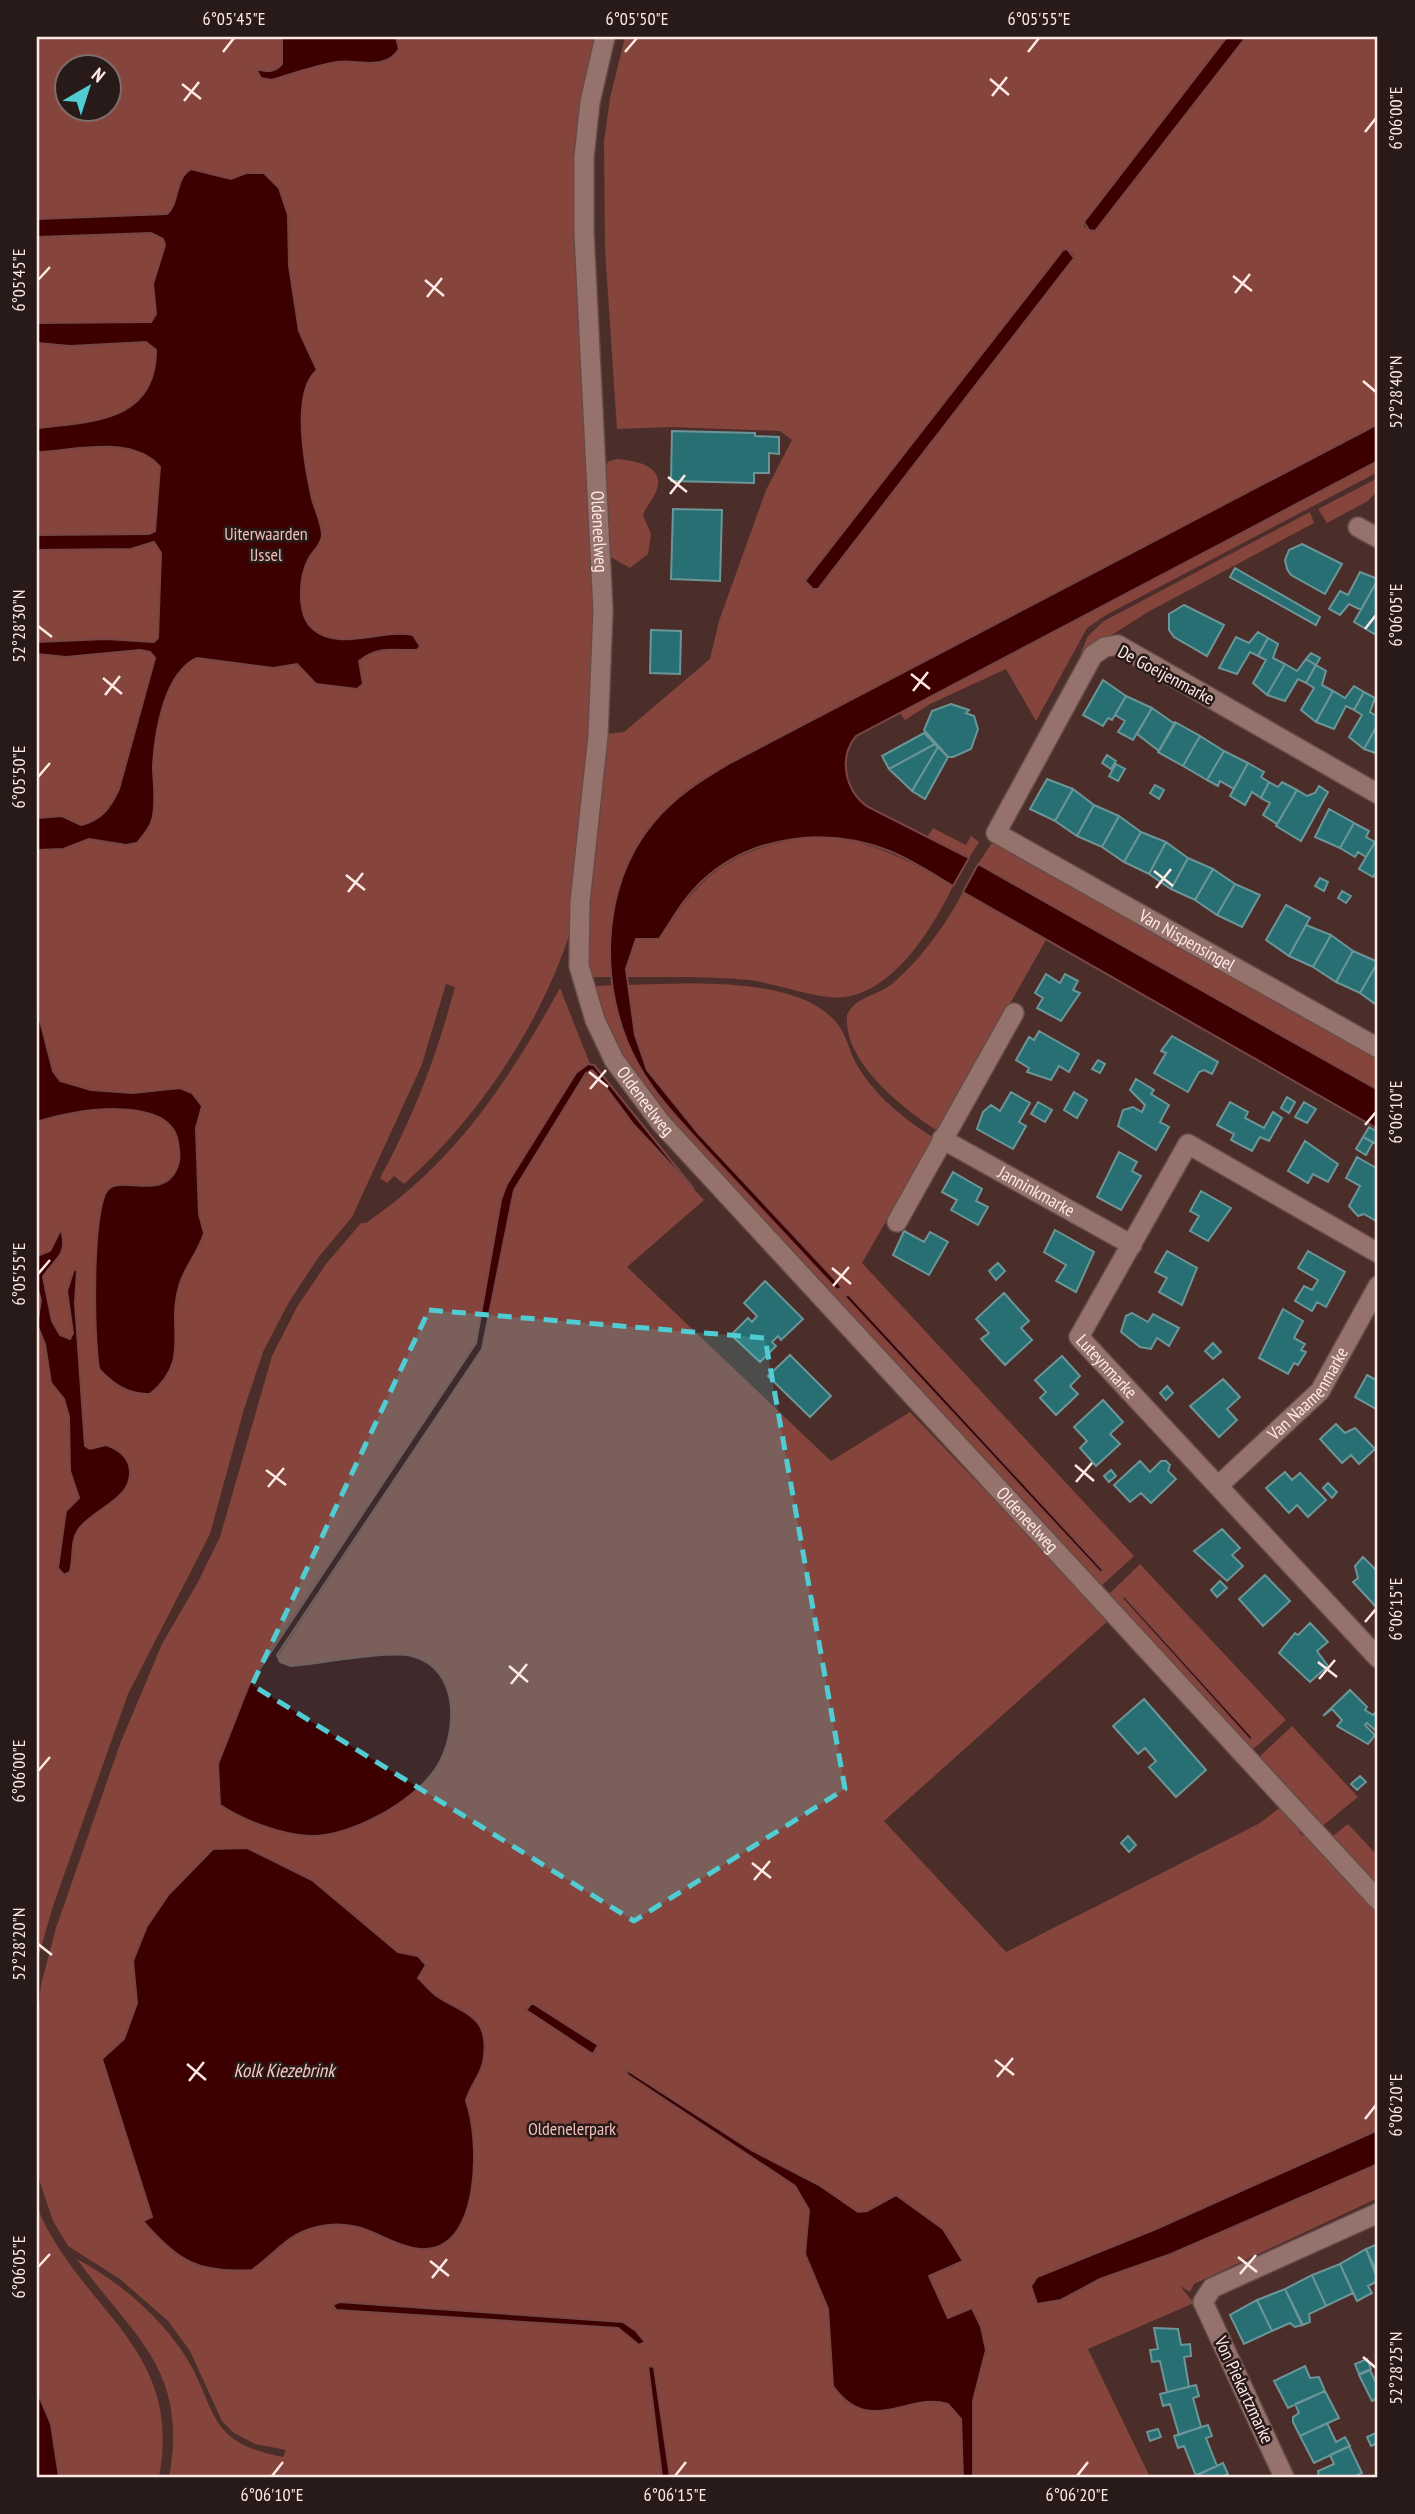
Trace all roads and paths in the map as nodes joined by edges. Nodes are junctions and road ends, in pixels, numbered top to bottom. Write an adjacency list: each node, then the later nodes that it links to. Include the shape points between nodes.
1 (605, 37): 15 (street, Oldeneelweg, via 590,102 583,194 603,621 579,966 595,1020 627,1080 661,1122)
2 (1358, 527): 3 (street)
3 (1378, 538)
4 (1378, 794): 5 (street, De Goeijenmarke, via 1118,645 1105,646 1093,654)
5 (996, 833): 7 (street, Van Nispensingel)
6 (1014, 1013): 8 (street)
7 (1378, 1048)
8 (942, 1139): 9 (street); 10 (street, Janninkmarke)
9 (897, 1222)
10 (1132, 1245): 11 (street, Luteynmarke, via 1188,1144); 13 (street, Luteynmarke, via 1079,1337)
11 (1378, 1253)
12 (1378, 1286): 13 (street, Van Naamenmarke, via 1320,1391)
13 (1218, 1486): 14 (street, Luteynmarke)
14 (1378, 1658)
15 (1378, 1900)
16 (1378, 2213): 17 (street, Von Piekartzmarke, via 1212,2288 1203,2302)
17 (1284, 2477)

